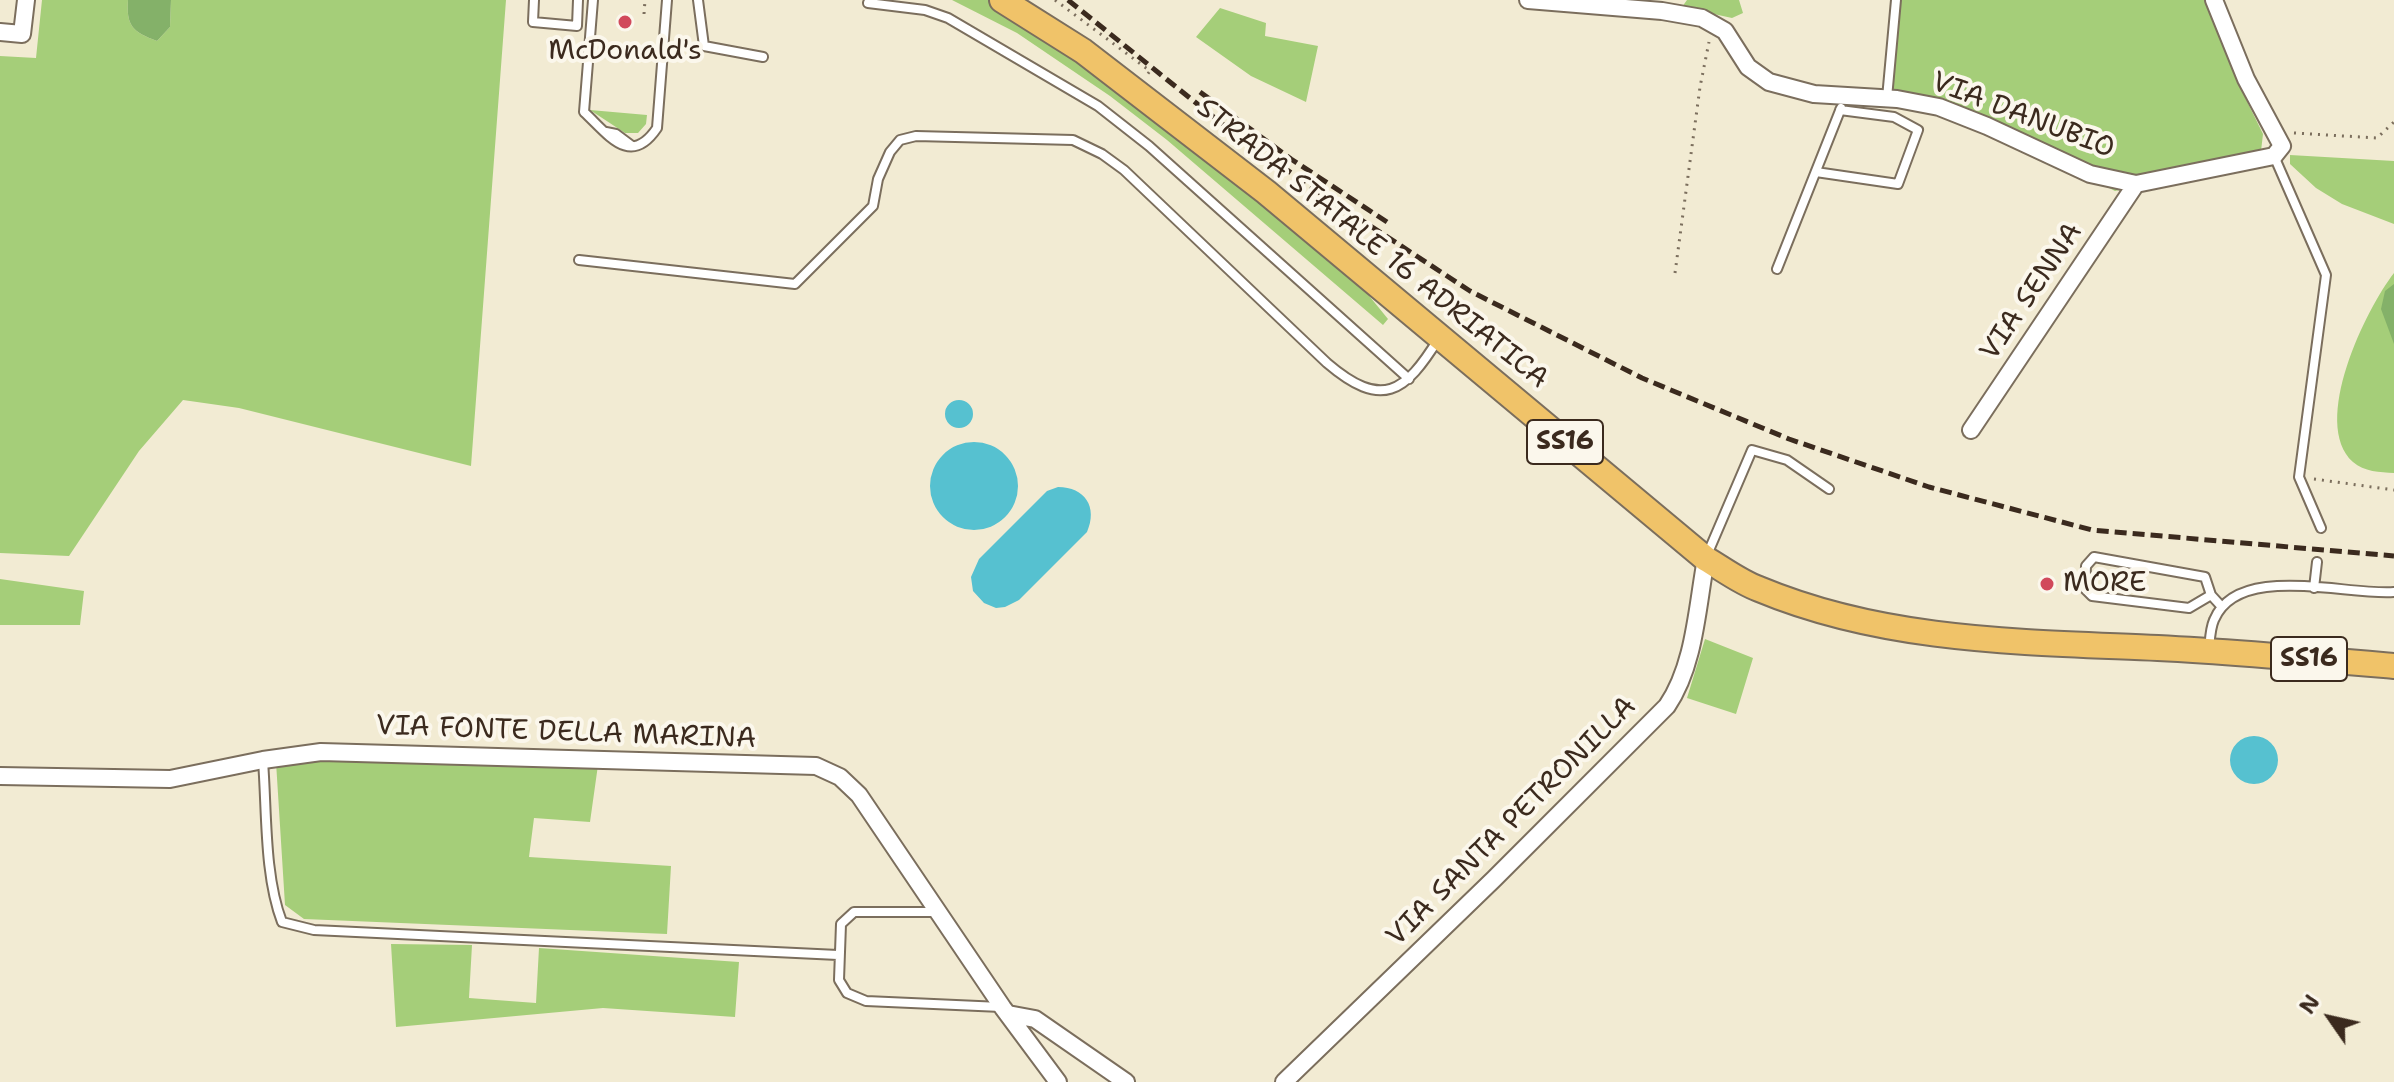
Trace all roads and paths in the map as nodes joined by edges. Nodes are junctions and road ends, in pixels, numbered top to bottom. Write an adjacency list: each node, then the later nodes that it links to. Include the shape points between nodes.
1 (26, 0): 15 (street, via 22,34)
2 (534, 0): 3 (lane, via 533,22 577,26)
3 (578, 0)
4 (593, 0): 6 (lane, via 584,112 620,144 632,146 647,143 657,128)
5 (645, 0): 13 (path)
6 (667, 0)
7 (698, 0): 16 (lane, via 704,46)
8 (1002, 0): 26 (main road, STRADA STATALE 16 ADRIATICA / SS16, via 1126,83)
9 (1528, 0): 14 (street, via 1662,11)
10 (1896, 0): 17 (lane)
11 (2214, 0): 20 (street, via 2246,79)
12 (868, 3): 27 (lane, via 948,18 1098,106)
13 (644, 14)
14 (1713, 23): 18 (street, VIA DANUBIO, via 1725,31 1758,77); 25 (path)
15 (0, 32)
16 (763, 57)
17 (1887, 98): 18 (street, VIA DANUBIO); 22 (street, VIA DANUBIO, via 1939,107 2090,174)
18 (1843, 103): 21 (lane); 21 (lane, via 1894,117 1918,130 1898,184)
19 (2394, 122): 20 (path, via 2377,138)
20 (2281, 145): 22 (street, VIA DANUBIO); 29 (lane, via 2326,275)
21 (1816, 172): 24 (lane)
22 (2136, 184): 28 (street, VIA SENNA)
23 (579, 260): 27 (lane, via 795,284 873,206 878,179 900,140 1073,140 1124,170 1352,383 1384,390)
24 (1777, 269)
25 (1675, 273)
26 (1440, 337): 27 (lane); 33 (main road, STRADA STATALE 16 ADRIATICA / SS16)
27 (1409, 379)
28 (1971, 430)
29 (2299, 477): 31 (path); 32 (lane)
30 (1829, 489): 33 (lane, via 1787,460 1752,450)
31 (2394, 490)
32 (2321, 528)
33 (1706, 559): 39 (main road, STRADA STATALE 16 ADRIATICA / SS16, via 1755,588 1872,624 2013,643); 48 (street, VIA SANTA PETRONILLA, via 1686,665 1667,706)
34 (2317, 562): 35 (lane)
35 (2314, 588): 36 (lane); 38 (lane, via 2273,585 2241,592)
36 (2394, 592)
37 (2211, 595): 37 (lane, via 2205,577 2094,557 2086,566 2085,589 2092,596 2189,608); 38 (lane)
38 (2222, 607): 39 (lane, via 2214,620)
39 (2217, 652): 40 (main road, STRADA STATALE 16 ADRIATICA / SS16)
40 (2394, 666)
41 (263, 760): 42 (street, VIA FONTE DELLA MARINA, via 170,779); 43 (street, VIA FONTE DELLA MARINA, via 321,752 816,766 840,777 859,795); 44 (lane, via 272,881 282,922 314,930)
42 (0, 776)
43 (940, 911): 44 (lane, via 854,912 841,924); 45 (street, VIA FONTE DELLA MARINA)
44 (838, 955): 45 (lane, via 839,980 847,993 866,1001)
45 (1006, 1011): 46 (street, VIA FONTE DELLA MARINA); 47 (street, via 1035,1019)
46 (1058, 1082)
47 (1126, 1082)
48 (1284, 1082)

